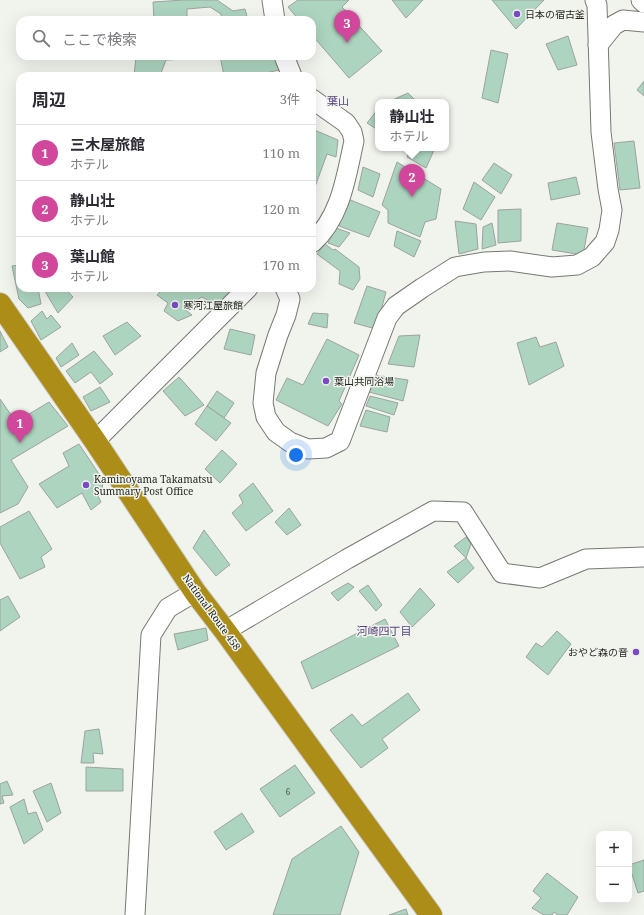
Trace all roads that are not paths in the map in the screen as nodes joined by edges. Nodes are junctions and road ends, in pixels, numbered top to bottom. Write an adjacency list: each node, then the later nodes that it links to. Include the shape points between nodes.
1 (272, 0): 5 (street)
2 (595, 0): 7 (street)
3 (641, 0): 4 (street)
4 (644, 3)
5 (274, 16)
6 (644, 22): 7 (street, via 623,20 614,25)
7 (598, 45): 13 (street, via 602,132 612,210 610,230 605,242 592,257 577,265 552,267 510,261 484,262 454,268 396,306 387,318 340,441 326,448 308,449 290,442 276,432 266,417 263,403 266,373 286,315 290,299)
8 (286, 60): 9 (street)
9 (290, 72)
10 (316, 102): 11 (street, via 346,123 354,141 339,203)
11 (316, 240)
12 (244, 292): 15 (street)
13 (287, 292)
14 (0, 304): 15 (highway, National Route 458)
15 (95, 441): 17 (highway, National Route 458)
16 (644, 557): 18 (street, via 586,559 540,578 502,573 463,512 433,511)
17 (196, 592): 18 (highway, National Route 458); 19 (street, via 168,608 151,636)
18 (225, 631): 20 (highway, National Route 458)
19 (135, 915)
20 (431, 915)

